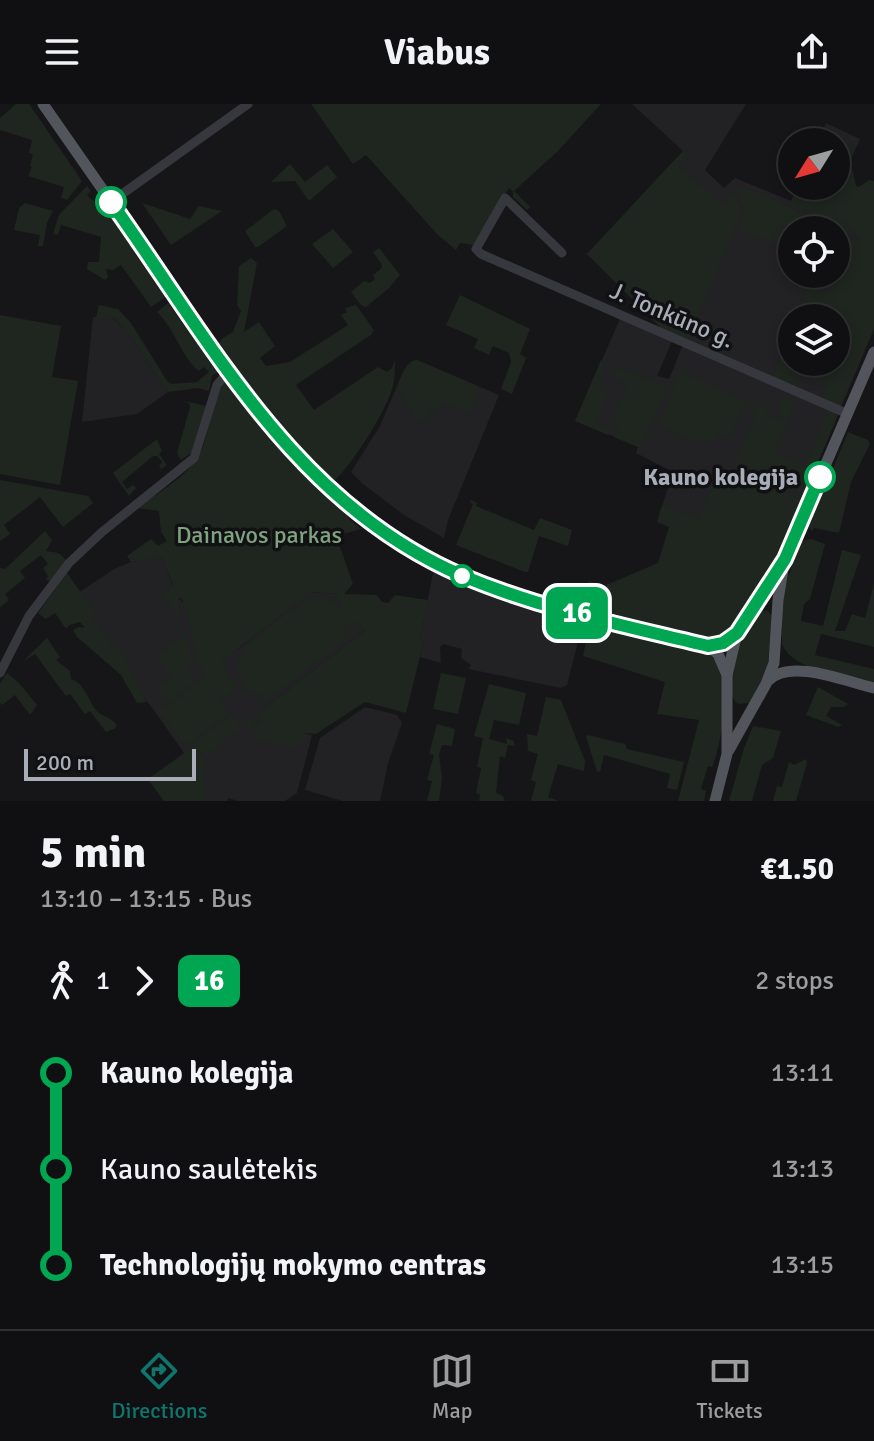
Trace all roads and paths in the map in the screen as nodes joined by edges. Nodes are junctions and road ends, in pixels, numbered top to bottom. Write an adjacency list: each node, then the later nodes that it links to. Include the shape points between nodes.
1 (43, 104): 3 (main road)
2 (248, 104): 3 (street)
3 (111, 202): 6 (main road)
4 (562, 253): 7 (street, J. Tonkūno g., via 505,198 476,249)
5 (874, 352): 7 (main road)
6 (229, 371): 13 (main road, via 315,477 408,547 505,592); 15 (street, via 217,385 194,458 65,567 29,616)
7 (848, 414): 8 (main road)
8 (785, 559): 9 (main road); 10 (main road)
9 (751, 608): 10 (main road, via 768,605); 11 (main road)
10 (777, 616): 12 (main road)
11 (737, 633): 13 (main road); 16 (main road)
12 (777, 644): 14 (main road); 17 (main road)
13 (708, 646): 16 (main road)
14 (798, 669): 17 (main road, via 780,672); 18 (main road)
15 (0, 673)
16 (727, 675): 19 (main road)
17 (766, 684): 20 (main road)
18 (874, 688)
19 (726, 698): 20 (main road, via 738,709); 21 (main road)
20 (752, 707): 21 (main road)
21 (727, 754): 22 (main road)
22 (715, 801)

